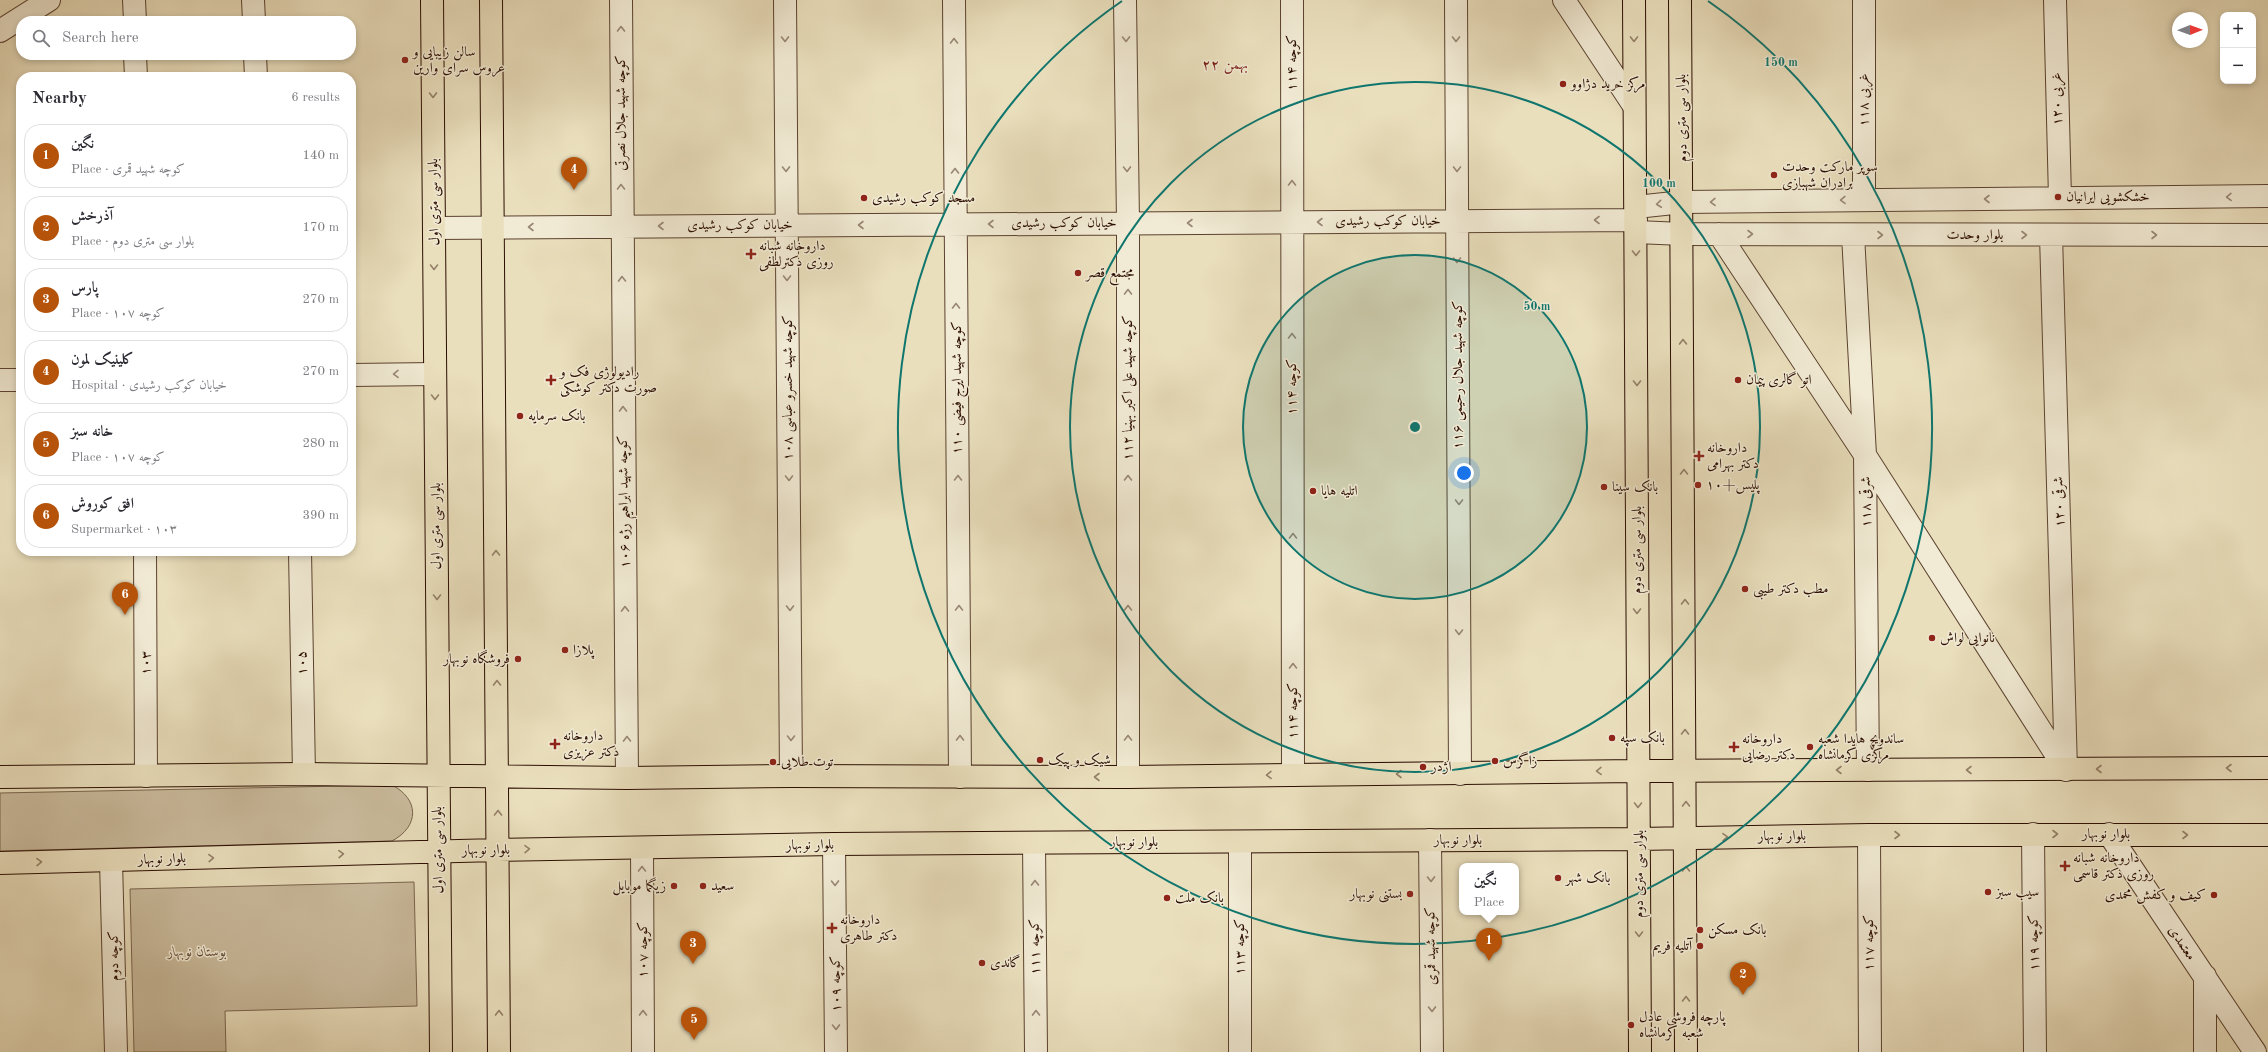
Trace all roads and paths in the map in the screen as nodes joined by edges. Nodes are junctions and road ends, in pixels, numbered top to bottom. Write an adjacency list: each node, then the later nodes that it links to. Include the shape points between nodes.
1 (49, 0): 17 (street)
2 (134, 0): 18 (street)
3 (253, 0): 19 (street)
4 (432, 0): 39 (main road, بلوار سی متری اول, one-way to 39)
5 (491, 0): 38 (main road)
6 (621, 0): 37 (street, کوچه شهید جلال نصرتی, one-way to 6)
7 (785, 0): 36 (street, کوچه شهید خسرو عباسی ۱۰۸, one-way to 36)
8 (954, 0): 35 (street, کوچه شهید ایرج فیضی ۱۱۰, one-way to 8)
9 (1125, 0): 34 (street, کوچه شهید علی اکبر بهنیا ۱۱۲, one-way to 34)
10 (1292, 0): 33 (street, کوچه ۱۱۴, one-way to 10)
11 (1456, 0): 32 (street, کوچه شهید جلال رحیمی ۱۱۶, one-way to 32)
12 (1564, 0): 26 (street)
13 (1634, 0): 26 (main road, بلوار سی متری دوم, one-way to 26)
14 (1680, 0): 30 (main road, بلوار سی متری دوم)
15 (1864, 0): 29 (street, ۱۱۸ غربی)
16 (2055, 0): 28 (street, ۱۲۰ غربی)
17 (24, 16)
18 (134, 16)
19 (254, 16)
20 (16, 21): 21 (street)
21 (0, 31)
22 (135, 60): 24 (street)
23 (255, 60): 25 (street)
24 (136, 72)
25 (256, 72)
26 (1634, 106): 31 (main road, بلوار سی متری دوم)
27 (2268, 196): 28 (street, one-way to 28)
28 (2060, 198): 29 (street, one-way to 29)
29 (1864, 200): 30 (street, one-way to 30)
30 (1683, 202): 31 (street, one-way to 31); 40 (main road, بلوار سی متری دوم)
31 (1636, 219): 32 (street, خیابان کوکب رشیدی, one-way to 32); 40 (street, بلوار وحدت); 55 (main road, بلوار سی متری دوم, one-way to 55)
32 (1457, 221): 33 (street, خیابان کوکب رشیدی, one-way to 33); 58 (street, کوچه شهید جلال رحیمی ۱۱۶, one-way to 58)
33 (1292, 222): 34 (street, خیابان کوکب رشیدی, one-way to 34); 59 (street, کوچه ۱۱۴, one-way to 33)
34 (1128, 223): 35 (street, خیابان کوکب رشیدی, one-way to 35); 64 (street, کوچه شهید علی اکبر بهنیا ۱۱۲, one-way to 34)
35 (956, 224): 36 (street, خیابان کوکب رشیدی, one-way to 36); 66 (street, کوچه شهید ایرج فیضی ۱۱۰, one-way to 35)
36 (787, 225): 37 (street, خیابان کوکب رشیدی, one-way to 37); 63 (street, کوچه شهید خسرو عباسی ۱۰۸, one-way to 63)
37 (621, 226): 38 (street, خیابان کوکب رشیدی, one-way to 38); 67 (street, کوچه شهید ابراهیم رژه ۱۰۶, one-way to 37)
38 (493, 227): 39 (street, خیابان کوکب رشیدی); 62 (main road, one-way to 38)
39 (434, 228): 45 (main road, بلوار سی متری اول, one-way to 45)
40 (1683, 234): 41 (street, بلوار وحدت); 56 (main road, بلوار سی متری دوم, one-way to 40)
41 (1719, 234): 42 (street, بلوار وحدت, one-way to 42); 49 (street)
42 (1853, 234): 43 (street, بلوار وحدت, one-way to 43); 49 (street, ۱۱۸ شرقی)
43 (2051, 234): 44 (street, بلوار وحدت, one-way to 44); 54 (street, ۱۲۰ شرقی)
44 (2268, 235)
45 (435, 374): 46 (street, one-way to 46); 61 (main road, بلوار سی متری اول, one-way to 61)
46 (356, 375)
47 (0, 380): 48 (street)
48 (16, 380)
49 (1866, 456): 53 (street, ۱۱۸ شرقی); 54 (street)
50 (145, 556): 60 (street, ۱۰۳)
51 (300, 556): 57 (street, ۱۰۵)
52 (2268, 768): 54 (main road, one-way to 54)
53 (1868, 770): 54 (main road, one-way to 53); 56 (main road, one-way to 56)
54 (2066, 770)
55 (1638, 771): 56 (main road); 58 (main road, one-way to 58); 73 (main road, بلوار سی متری دوم, one-way to 73)
56 (1685, 771): 72 (main road, بلوار سی متری دوم, one-way to 56)
57 (304, 774): 60 (main road); 61 (main road)
58 (1460, 774): 59 (main road, one-way to 59)
59 (1293, 775): 64 (main road, one-way to 64)
60 (146, 776): 65 (main road)
61 (438, 776): 62 (main road); 80 (main road, بلوار سی متری اول)
62 (498, 776): 67 (main road); 79 (main road, one-way to 62)
63 (791, 776): 66 (main road); 67 (main road)
64 (1128, 776): 66 (main road, one-way to 66)
65 (0, 777)
66 (960, 777)
67 (627, 778)
68 (2033, 834): 69 (main road, بلوار نوبهار, one-way to 69); 70 (main road, بلوار نوبهار, one-way to 68); 95 (street, کوچه ۱۱۹)
69 (2109, 834): 71 (main road, بلوار نوبهار, one-way to 71); 83 (street, معتمدی)
70 (1869, 835): 72 (main road, بلوار نوبهار, one-way to 70); 94 (street, کوچه ۱۱۷)
71 (2268, 835)
72 (1686, 838): 73 (main road, بلوار نوبهار); 93 (main road, بلوار سی متری دوم, one-way to 72)
73 (1638, 839): 74 (main road, بلوار نوبهار); 92 (main road, بلوار سی متری دوم, one-way to 92)
74 (1430, 840): 75 (main road, بلوار نوبهار); 91 (street, کوچه شهید قمری, one-way to 91)
75 (1240, 842): 76 (main road, بلوار نوبهار); 90 (street, کوچه ۱۱۳)
76 (1034, 843): 77 (main road, بلوار نوبهار); 89 (street, کوچه ۱۱۱, one-way to 76)
77 (834, 844): 78 (main road, بلوار نوبهار); 88 (street, کوچه ۱۰۹, one-way to 88)
78 (642, 848): 79 (main road, بلوار نوبهار, one-way to 78); 87 (street, کوچه ۱۰۷, one-way to 78)
79 (498, 850): 80 (main road, بلوار نوبهار); 86 (main road, one-way to 79)
80 (438, 851): 81 (main road, بلوار نوبهار, one-way to 80); 85 (main road, بلوار سی متری اول)
81 (112, 861): 82 (main road, بلوار نوبهار, one-way to 81); 84 (street, کوچه دوم)
82 (0, 863)
83 (2205, 976): 96 (street); 97 (street, معتمدی)
84 (116, 1052)
85 (441, 1052)
86 (499, 1052)
87 (643, 1052)
88 (836, 1052)
89 (1036, 1052)
90 (1240, 1052)
91 (1432, 1052)
92 (1640, 1052)
93 (1686, 1052)
94 (1870, 1052)
95 (2035, 1052)
96 (2205, 1052)
97 (2255, 1052)

